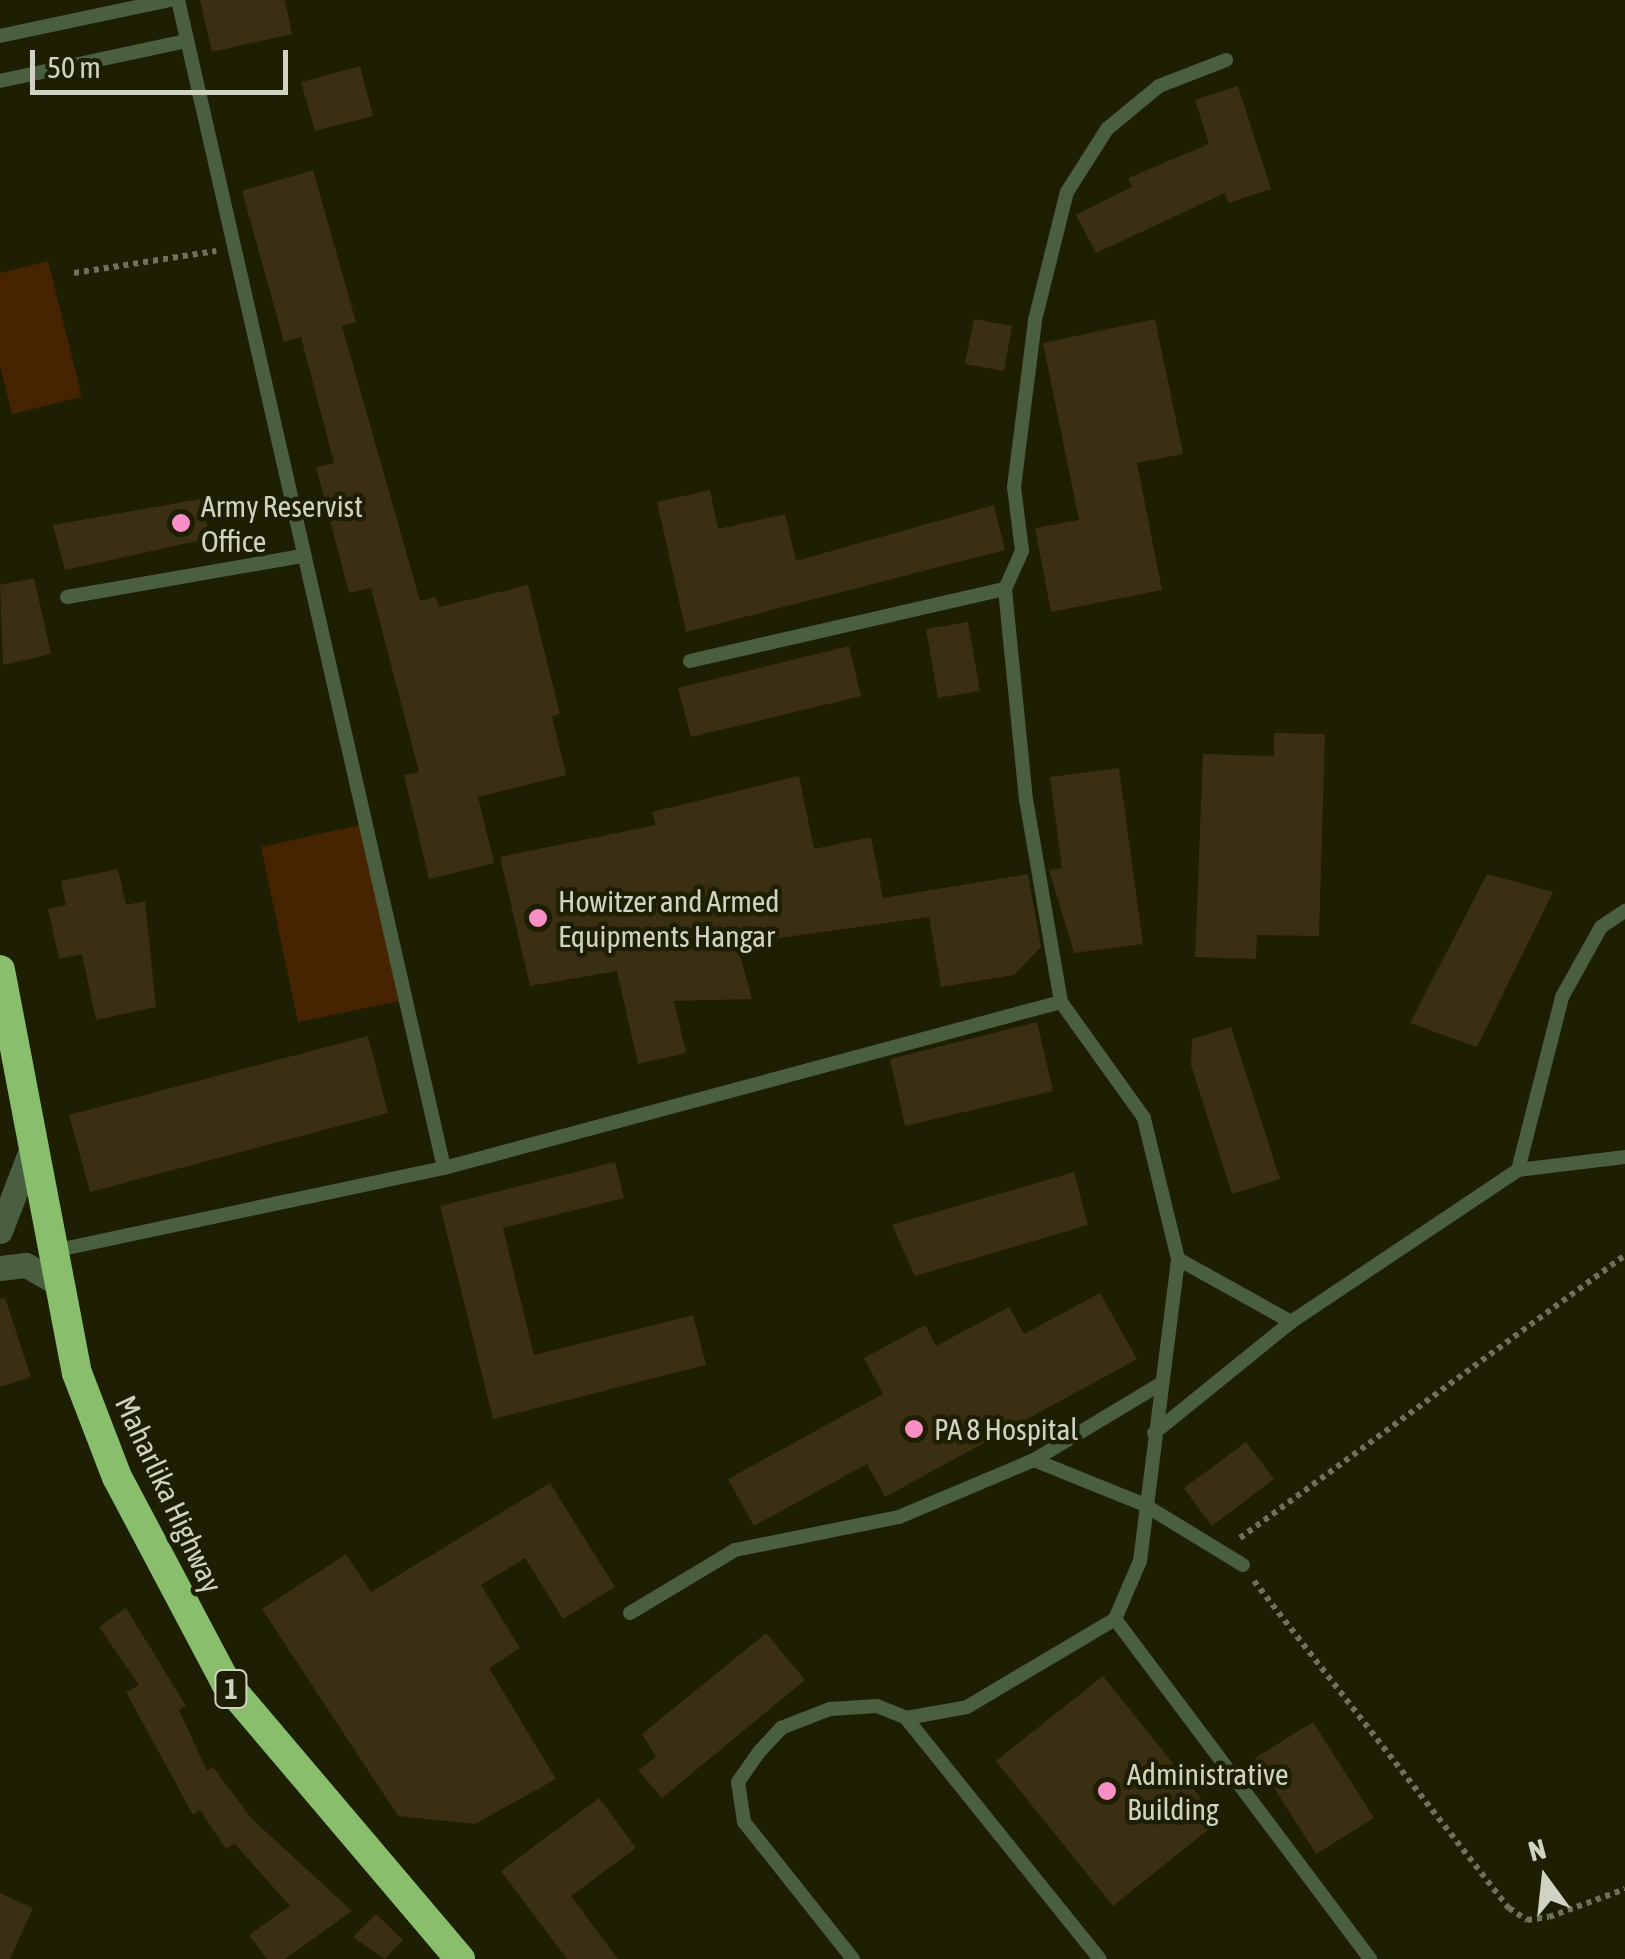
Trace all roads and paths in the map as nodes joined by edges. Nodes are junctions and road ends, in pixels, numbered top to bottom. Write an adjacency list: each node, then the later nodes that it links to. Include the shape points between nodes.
1 (169, 0): 3 (lane)
2 (178, 0): 4 (lane)
3 (0, 36)
4 (187, 40): 6 (lane); 7 (lane)
5 (1226, 60): 10 (lane, via 1159,86 1133,108 1067,192 1035,320 1014,487 1022,551)
6 (0, 81)
7 (233, 248): 8 (path); 9 (lane)
8 (74, 273)
9 (304, 556): 11 (lane); 18 (lane)
10 (1006, 588): 12 (lane); 15 (lane, via 1026,800)
11 (67, 598)
12 (690, 661)
13 (1625, 911): 19 (lane, via 1602,926 1562,998)
14 (0, 970): 16 (highway, Maharlika Highway / 1)
15 (1061, 1002): 18 (lane); 23 (lane, via 1144,1118)
16 (30, 1154): 20 (street); 21 (highway, Maharlika Highway / 1)
17 (1625, 1158): 19 (lane)
18 (444, 1168): 21 (lane)
19 (1518, 1170): 26 (lane)
20 (0, 1231)
21 (52, 1251): 25 (highway, Maharlika Highway / 1)
22 (1625, 1255): 31 (path, via 1241,1534)
23 (1178, 1259): 26 (lane); 27 (lane)
24 (0, 1268): 25 (street, via 26,1265)
25 (60, 1284): 37 (highway, Maharlika Highway / 1, via 77,1373 117,1477 226,1684)
26 (1291, 1322): 28 (lane)
27 (1162, 1383): 28 (lane); 29 (lane)
28 (1154, 1433): 30 (lane)
29 (1034, 1460): 30 (lane); 32 (lane, via 899,1517 735,1550)
30 (1142, 1504): 31 (lane); 33 (lane, via 1140,1562)
31 (1242, 1564): 35 (path, via 1508,1908 1528,1920 1549,1918)
32 (630, 1613)
33 (1115, 1619): 34 (lane, via 967,1707); 39 (lane)
34 (906, 1718): 36 (lane, via 877,1706 830,1709 781,1728 738,1782 744,1822); 38 (lane)
35 (1625, 1889)
36 (851, 1958)
37 (460, 1959)
38 (1100, 1959)
39 (1370, 1959)

